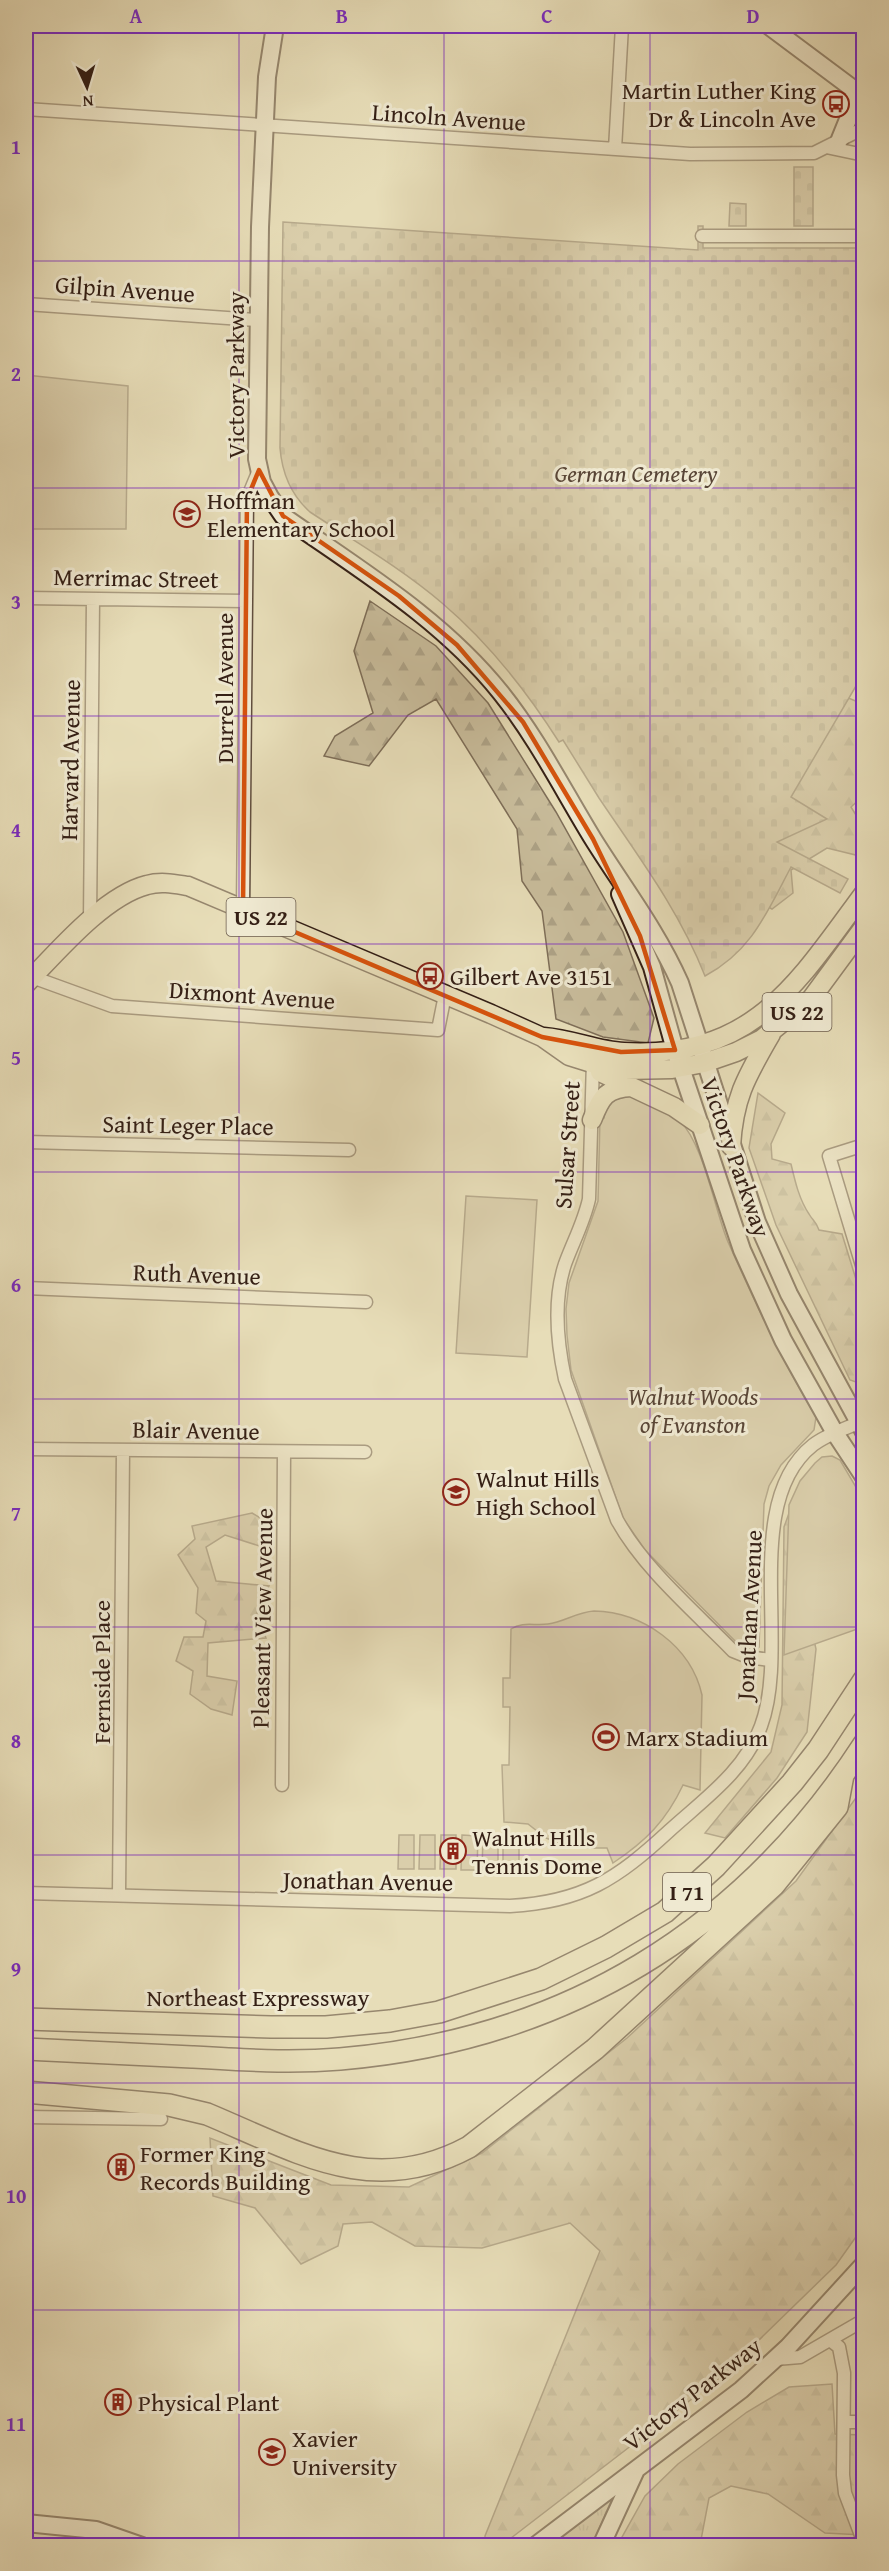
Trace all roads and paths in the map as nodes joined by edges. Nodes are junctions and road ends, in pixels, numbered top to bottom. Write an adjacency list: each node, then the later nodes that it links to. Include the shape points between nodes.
1 (275, 26): 6 (street, Victory Parkway, via 267,77)
2 (622, 26): 9 (street)
3 (769, 26): 4 (street)
4 (859, 93): 8 (street)
5 (26, 109): 6 (street, Lincoln Avenue)
6 (266, 125): 9 (street, Lincoln Avenue); 14 (street, Victory Parkway)
7 (864, 128): 8 (street, Lincoln Avenue)
8 (833, 143): 9 (street, Lincoln Avenue, via 814,153 690,154); 10 (street)
9 (615, 149)
10 (864, 154)
11 (702, 236): 12 (street)
12 (864, 236)
13 (26, 304): 14 (street, Gilpin Avenue)
14 (257, 320): 15 (street, Victory Parkway)
15 (259, 470): 18 (street, Durrell Avenue, via 247,499); 19 (street, Victory Parkway, via 283,516 399,596 482,670 523,722)
16 (26, 598): 17 (street, Merrimac Street)
17 (93, 599): 18 (street, Merrimac Street); 22 (street, Harvard Avenue)
18 (245, 601): 21 (street, Durrell Avenue)
19 (593, 839): 28 (street, Victory Parkway, via 640,936); 29 (street, Victory Parkway, via 665,948)
20 (864, 893): 29 (main road, US 22, via 805,973 777,1003)
21 (243, 910): 22 (main road, US 22, via 188,886 148,884 108,904); 25 (main road, US 22)
22 (90, 921): 24 (main road, US 22)
23 (864, 927): 26 (main road, US 22, via 811,999)
24 (29, 980): 25 (street, Dixmont Avenue, via 112,1006 438,1030)
25 (445, 995): 27 (main road, US 22)
26 (772, 1033): 29 (main road, US 22, via 736,1052); 37 (main road, via 740,1091)
27 (542, 1037): 30 (main road, US 22, via 569,1056); 30 (main road, US 22, via 561,1038)
28 (675, 1050): 29 (main road, US 22); 30 (main road, US 22); 31 (street, Victory Parkway)
29 (701, 1054): 31 (main road, US 22); 37 (street, Victory Parkway)
30 (594, 1060): 31 (main road, US 22, via 625,1070); 32 (main road); 33 (street, Sulsar Street)
31 (681, 1068): 34 (street, Victory Parkway)
32 (632, 1088): 33 (main road, via 618,1088 605,1095); 34 (main road, via 674,1107)
33 (592, 1120): 49 (street, Sulsar Street, via 589,1199 558,1298 565,1379 625,1536 733,1651)
34 (700, 1125): 43 (street, Victory Parkway, via 759,1292)
35 (26, 1142): 38 (street, Saint Leger Place)
36 (864, 1145): 39 (street, via 829,1156)
37 (731, 1146): 42 (street, Victory Parkway, via 770,1252)
38 (349, 1150)
39 (864, 1272)
40 (26, 1288): 41 (street, Ruth Avenue)
41 (366, 1302)
42 (861, 1427): 43 (street, Jonathan Avenue)
43 (835, 1433): 48 (street, Victory Parkway); 49 (street, Jonathan Avenue, via 801,1456 779,1495 774,1526)
44 (26, 1449): 45 (street, Blair Avenue)
45 (123, 1450): 46 (street, Blair Avenue); 55 (street, Fernside Place)
46 (284, 1452): 47 (street, Blair Avenue); 53 (street, Pleasant View Avenue)
47 (365, 1452)
48 (864, 1477)
49 (770, 1660): 55 (street, Jonathan Avenue, via 769,1691 761,1726 735,1770 634,1863 576,1895 510,1906)
50 (864, 1680): 56 (highway, Northeast Expressway / I 71, via 792,1783 716,1866 664,1912 541,1979 439,2012 326,2026)
51 (864, 1744): 52 (highway, I 71)
52 (843, 1775): 57 (highway, I 71, via 768,1864 683,1938 604,1986 504,2028 455,2041 340,2059 273,2061); 58 (highway, via 837,1807 794,1862 751,1907 595,2049 469,2147 446,2158 395,2171 354,2169 306,2156 193,2110)
53 (282, 1785)
54 (26, 1893): 55 (street, Jonathan Avenue)
55 (119, 1894)
56 (26, 2019)
57 (26, 2049)
58 (26, 2092)
59 (26, 2117): 60 (street)
60 (161, 2119)
61 (864, 2264): 64 (street, Victory Parkway)
62 (864, 2320): 63 (street)
63 (830, 2340): 64 (street, via 800,2357); 65 (street, via 839,2347 844,2373)
64 (776, 2359): 67 (street, Victory Parkway)
65 (844, 2422): 66 (street); 69 (street, via 844,2493)
66 (864, 2422)
67 (637, 2468): 71 (street, Victory Parkway); 72 (street)
68 (26, 2523): 70 (street, via 76,2526)
69 (864, 2543)
70 (142, 2546)
71 (535, 2546)
72 (602, 2546)

